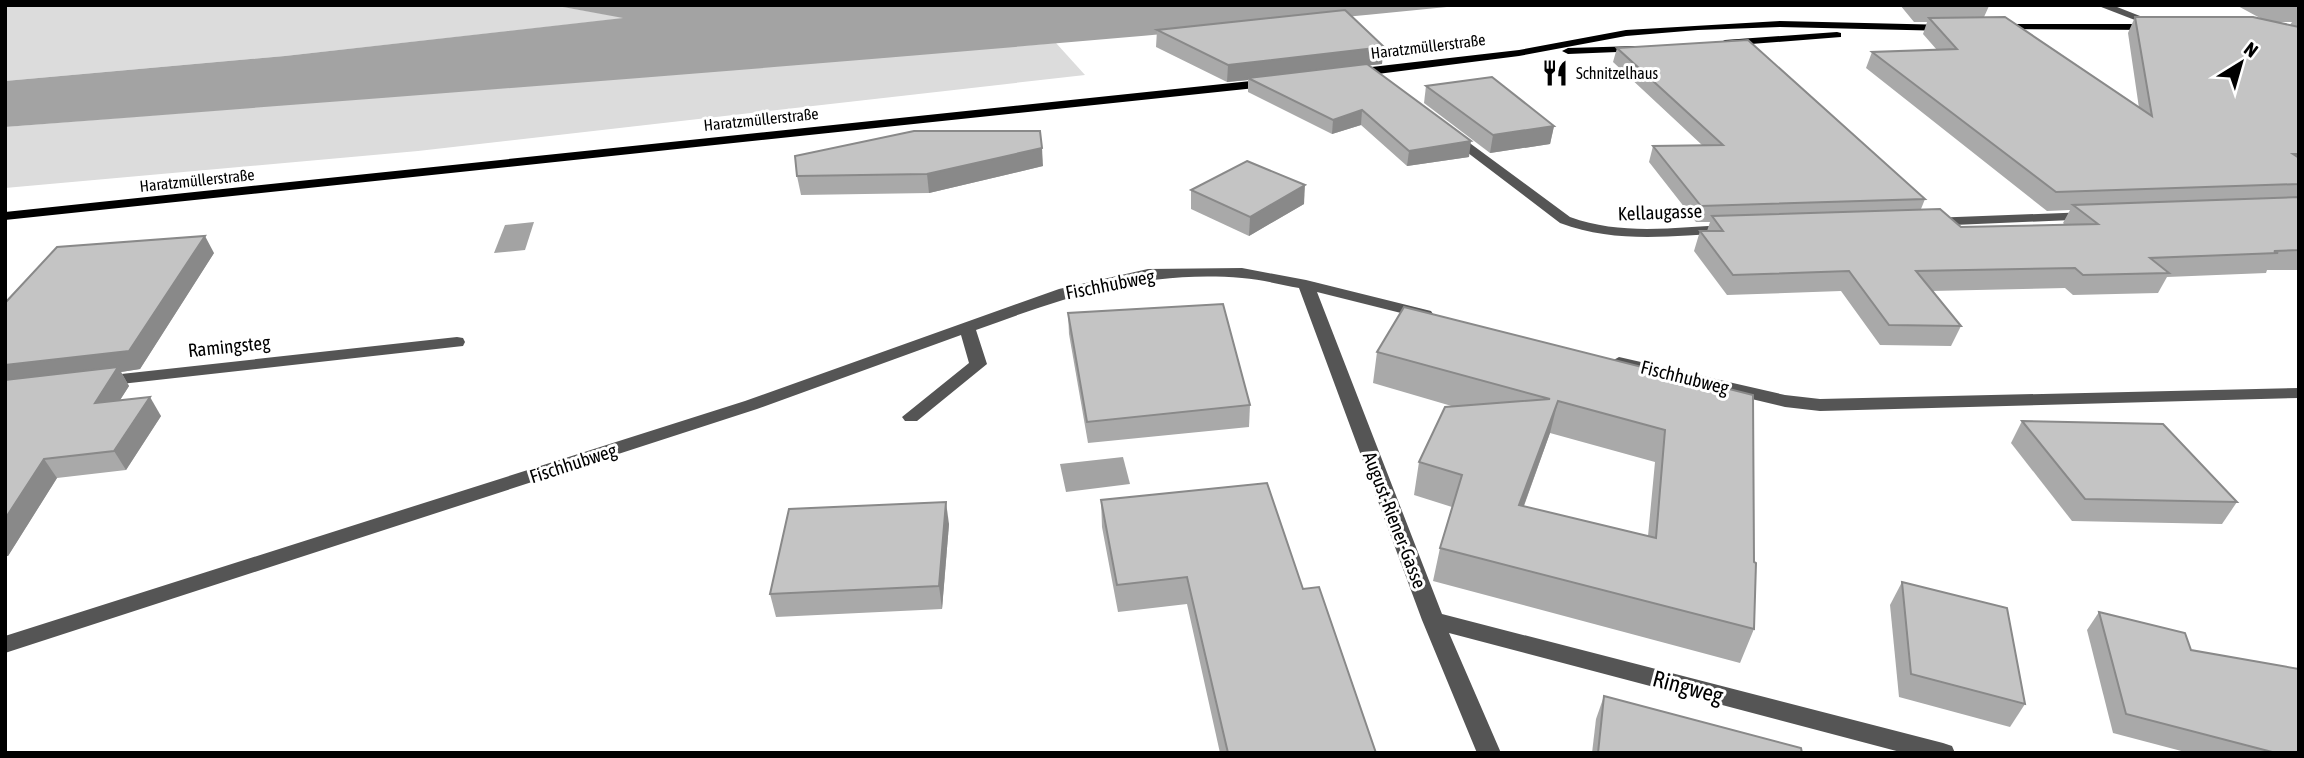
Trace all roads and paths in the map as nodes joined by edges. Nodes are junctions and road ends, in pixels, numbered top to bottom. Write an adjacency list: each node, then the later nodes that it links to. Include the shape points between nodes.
1 (2101, 5): 3 (street)
2 (1989, 27): 3 (main road)
3 (2163, 27): 4 (main road)
4 (2176, 27)
5 (1898, 28): 6 (main road, Haratzmüllerstraße); 7 (main road, Haratzmüllerstraße); 9 (main road, Haratzmüllerstraße, via 1698,27 1605,36)
6 (1963, 28)
7 (1709, 44)
8 (1652, 48): 9 (main road, Haratzmüllerstraße)
9 (1519, 53): 10 (main road, Haratzmüllerstraße)
10 (1369, 71): 11 (main road, Haratzmüllerstraße); 13 (street)
11 (1344, 74)
12 (1282, 81): 15 (main road, Haratzmüllerstraße)
13 (1391, 88)
14 (1445, 129): 18 (street, Kellaugasse, via 1578,226 1614,233)
15 (5, 216)
16 (2103, 216): 17 (street)
17 (1921, 222)
18 (1740, 228)
19 (1306, 285): 20 (street, Fischhubweg); 21 (street, Fischhubweg, via 1242,272 1148,274 1066,292); 27 (street, August-Riener-Gasse)
20 (1438, 318)
21 (967, 326): 26 (street, via 978,364); 28 (street, Fischhubweg, via 751,405)
22 (457, 342): 24 (street, Ramingsteg)
23 (1598, 356): 25 (street, Fischhubweg, via 1785,401 1820,405)
24 (86, 383)
25 (2299, 393)
26 (911, 416)
27 (1433, 620): 29 (street, August-Riener-Gasse); 30 (street, Ringweg)
28 (5, 645)
29 (1489, 753)
30 (1943, 753)

